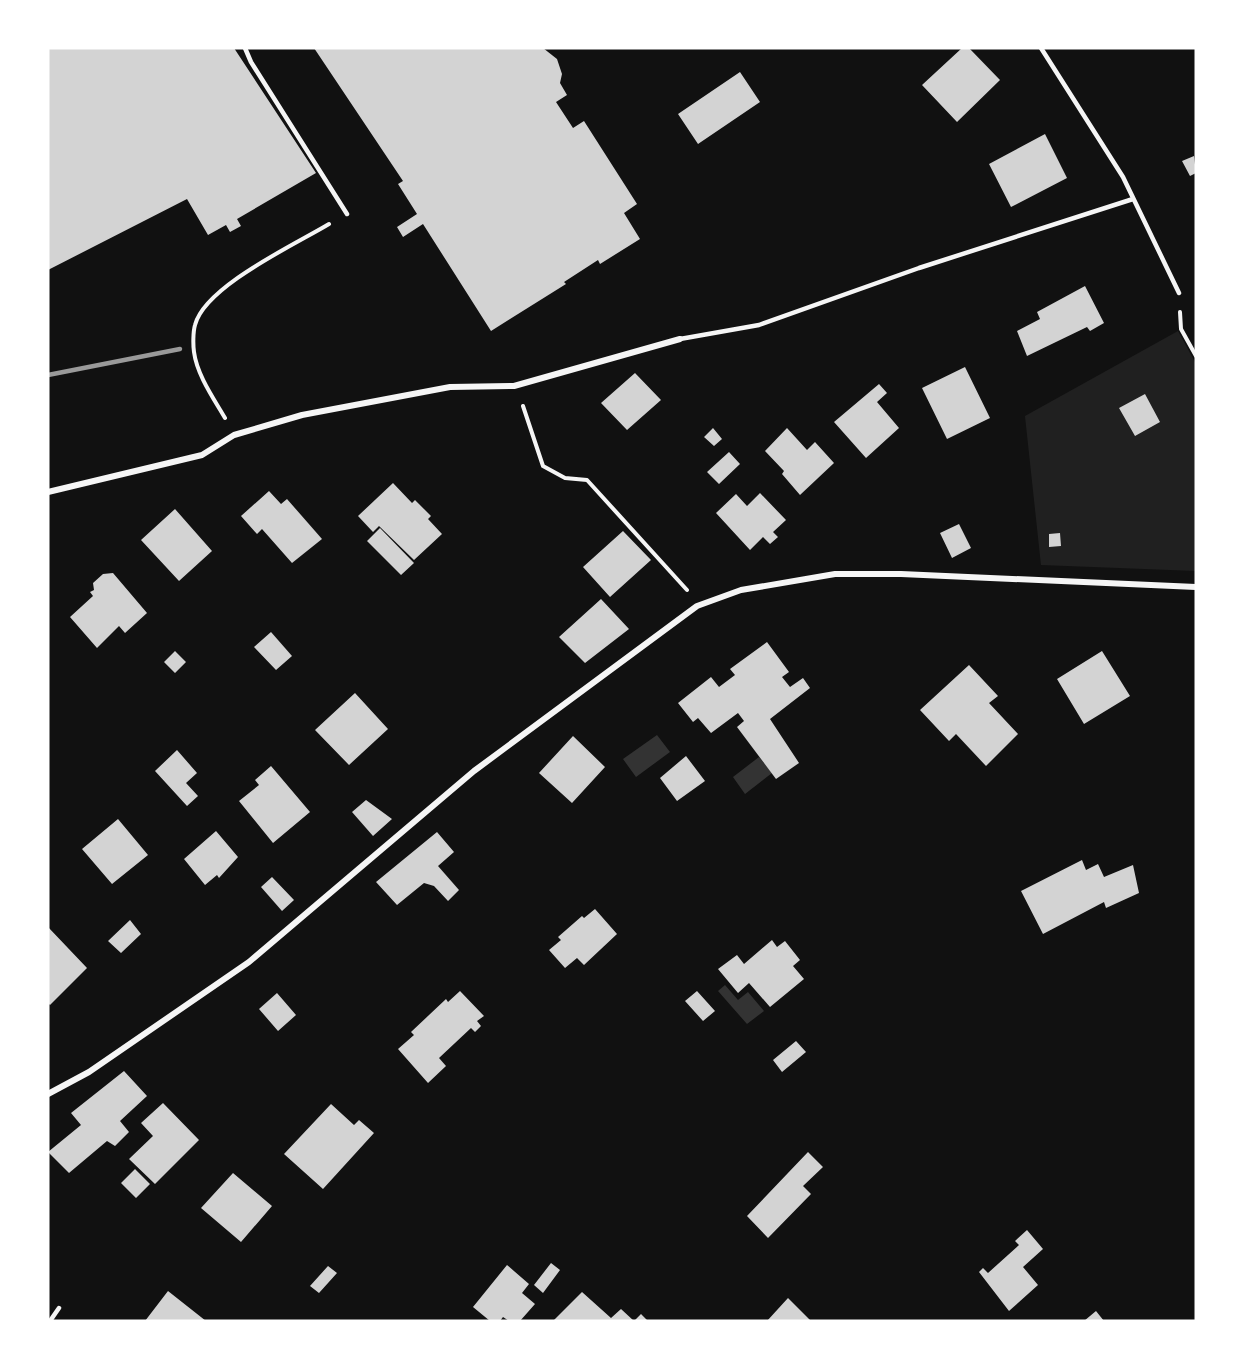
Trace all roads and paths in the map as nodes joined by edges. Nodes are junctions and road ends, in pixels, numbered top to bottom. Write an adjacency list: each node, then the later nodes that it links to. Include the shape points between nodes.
1 (245, 48): 4 (lane)
2 (1041, 48): 3 (lane)
3 (1133, 199): 5 (lane); 6 (lane, via 759,325)
4 (347, 214): 9 (path, via 236,278 212,299 195,323 194,353)
5 (1179, 293): 7 (path, via 1181,329)
6 (680, 339): 8 (street)
7 (1196, 356)
8 (514, 386): 10 (street, via 450,387 302,414 234,435 202,455); 11 (path, via 529,417 543,466 565,478 587,480)
9 (218, 406)
10 (48, 492)
11 (683, 585)
12 (1196, 586): 13 (street, via 835,574 741,590 698,606 474,771 249,962 88,1072)
13 (48, 1094)
14 (59, 1308): 15 (lane)
15 (50, 1321)

